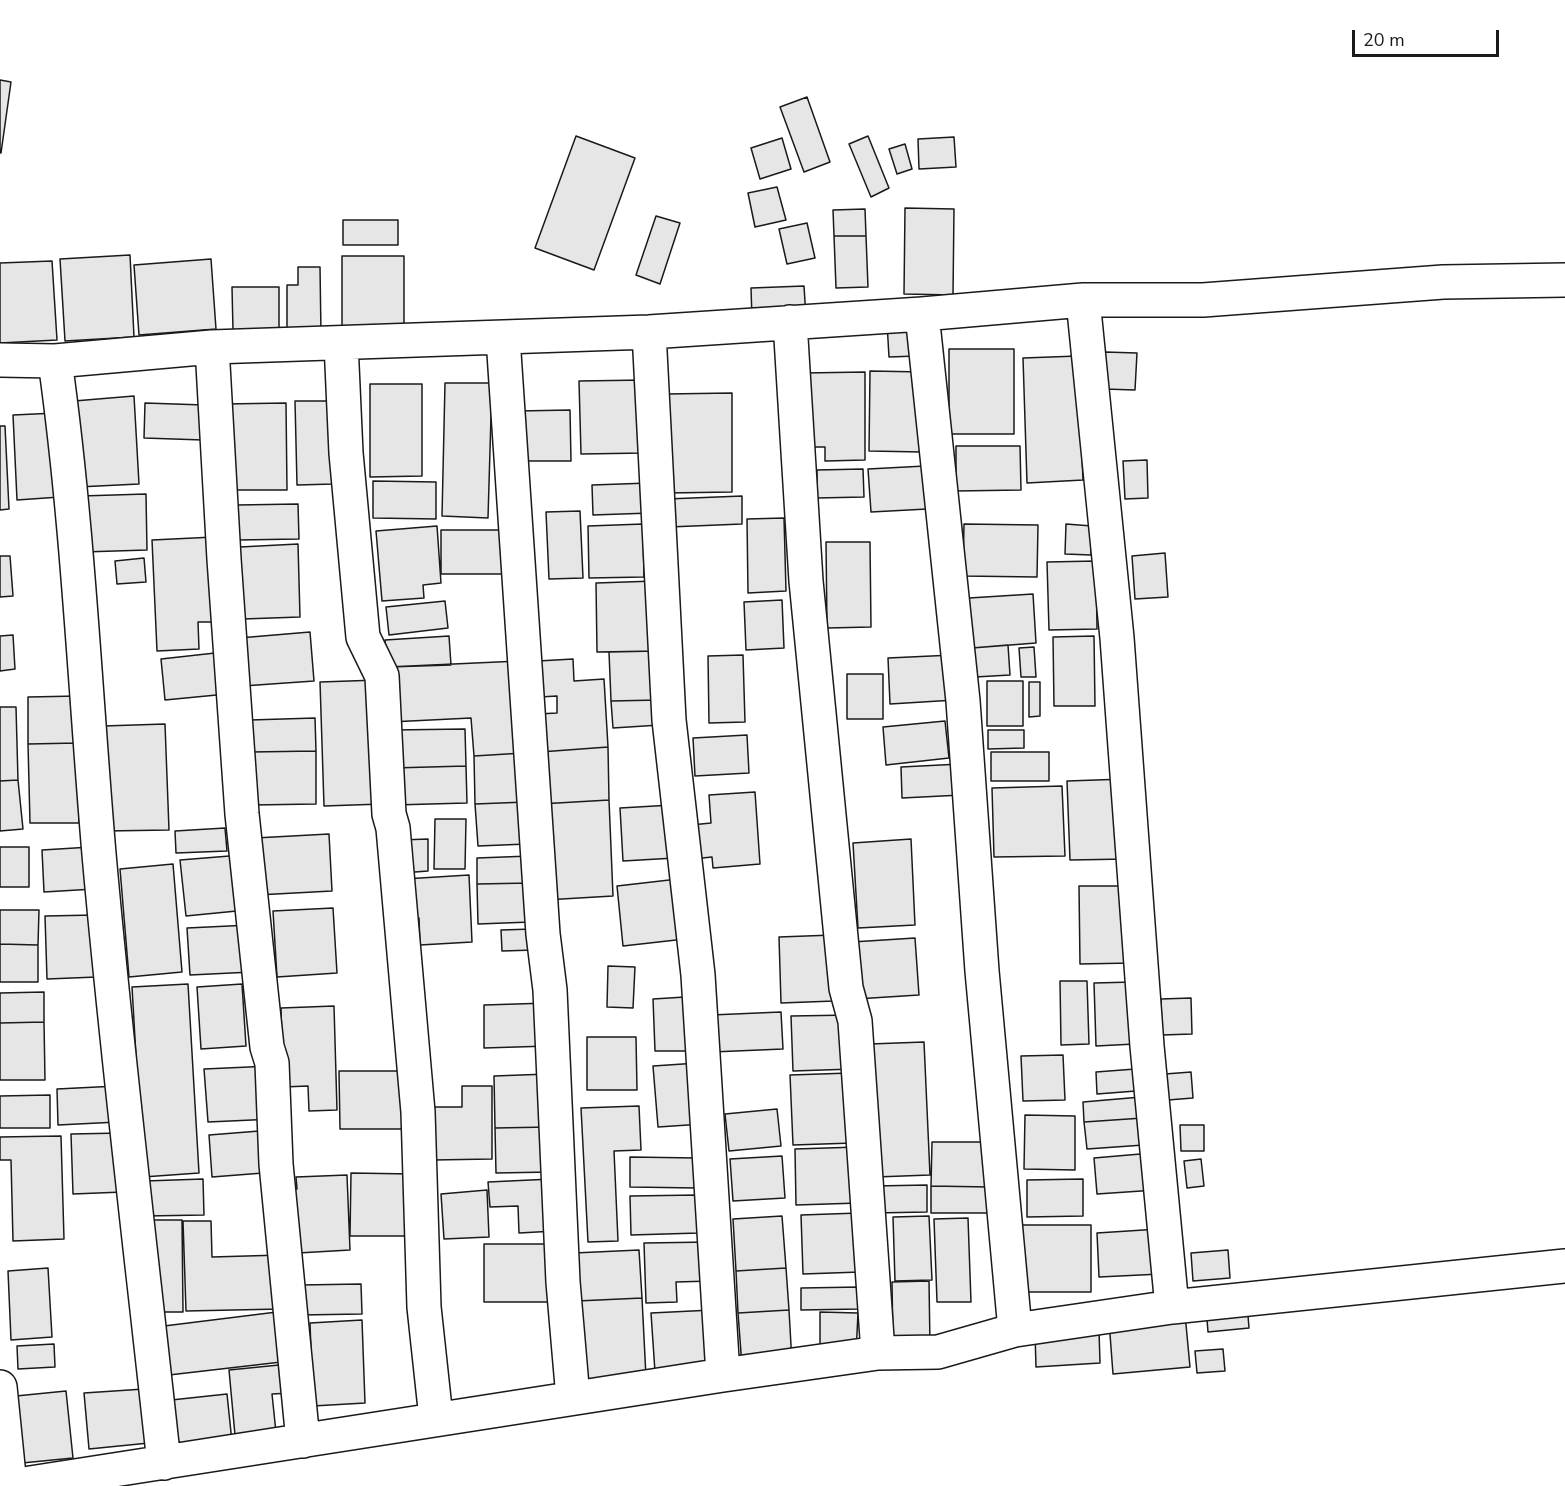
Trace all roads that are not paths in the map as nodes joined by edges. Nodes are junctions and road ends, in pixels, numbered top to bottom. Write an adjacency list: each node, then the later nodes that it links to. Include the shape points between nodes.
1 (1565, 280): 2 (street, via 1443,282 1203,300)
2 (1083, 300): 3 (street); 12 (street, via 1117,638 1147,1046)
3 (922, 314): 4 (street); 13 (street, via 963,701 982,971)
4 (790, 322): 5 (street); 14 (street, via 806,581 846,988 855,1020)
5 (649, 332): 6 (street); 15 (street, via 669,720 698,975)
6 (503, 338): 7 (street); 17 (street, via 550,990 563,1282)
7 (341, 343): 8 (street); 18 (street, via 346,453 363,637 382,676 388,814 393,828 418,1112 424,1307)
8 (212, 347): 10 (street); 19 (street, via 242,814 267,1047 273,1063 276,1164)
9 (0, 360): 10 (street)
10 (55, 361): 20 (street, via 66,436 102,880)
11 (1565, 1266): 12 (street)
12 (1172, 1306): 13 (street)
13 (1015, 1330): 14 (street, via 938,1352)
14 (878, 1353): 15 (street)
15 (723, 1375): 17 (street)
16 (0, 1387): 21 (street)
17 (573, 1398): 18 (street)
18 (436, 1418): 19 (street)
19 (303, 1441): 20 (street)
20 (164, 1462): 21 (street)
21 (11, 1486)

